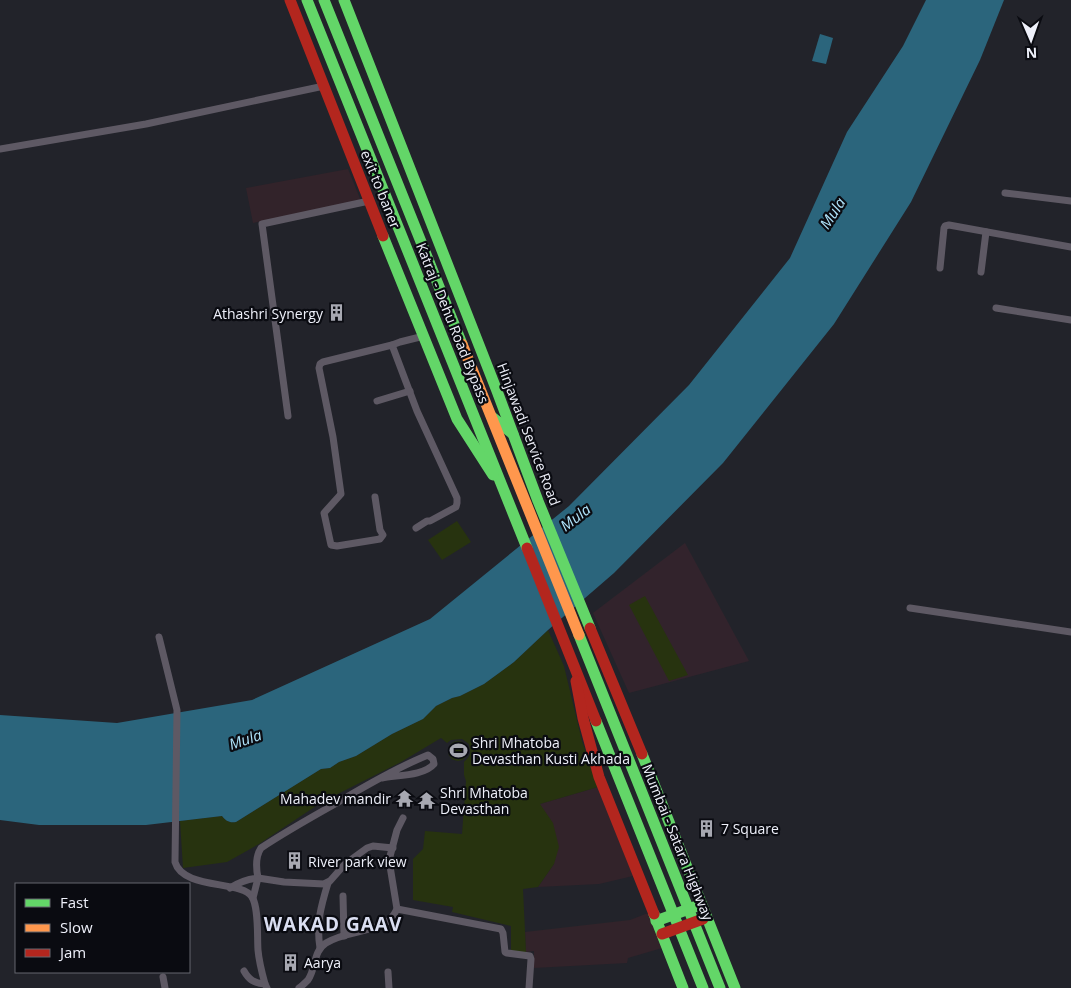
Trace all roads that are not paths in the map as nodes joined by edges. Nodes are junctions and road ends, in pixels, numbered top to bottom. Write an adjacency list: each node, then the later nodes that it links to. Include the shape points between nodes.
1 (290, 0): 5 (main road, exit to baner)
2 (307, 0): 23 (main road, Katraj - Dehu Road Bypass)
3 (324, 0): 20 (main road, Katraj - Dehu Road Bypass)
4 (344, 0): 22 (main road, Hinjawadi Service Road)
5 (324, 86): 6 (street, via 146,124); 9 (main road, exit to baner)
6 (0, 149)
7 (1005, 193): 8 (street)
8 (1071, 201)
9 (369, 202): 16 (main road, exit to baner); 21 (street, via 262,224)
10 (986, 232): 11 (street); 12 (street, via 945,226); 13 (street)
11 (1071, 247)
12 (940, 268)
13 (981, 272)
14 (996, 308): 15 (street)
15 (1071, 320)
16 (424, 336): 17 (street); 23 (main road, exit to baner, via 457,419)
17 (392, 345): 18 (street); 24 (street, via 320,364 341,494 324,512 333,546 383,536)
18 (410, 392): 19 (street); 26 (street, via 457,503 456,507)
19 (377, 401)
20 (491, 415): 22 (main road); 25 (main road, Katraj - Dehu Road Bypass)
21 (288, 416)
22 (513, 434): 25 (main road, Hinjawadi Service Road)
23 (505, 493): 31 (main road, Katraj - Dehu Road Bypass)
24 (375, 497)
25 (532, 503): 30 (main road, Katraj - Dehu Road Bypass); 40 (main road, Hinjawadi Service Road, via 626,714)
26 (416, 528)
27 (910, 608): 28 (street)
28 (1071, 632)
29 (159, 637): 37 (street, via 177,710 175,862 180,872 193,879)
30 (585, 652): 57 (main road, Mumbai - Satara Highway)
31 (572, 661): 43 (main road, via 599,777); 56 (main road)
32 (382, 778): 32 (street, via 428,755 433,759 431,768 422,772); 35 (street, via 261,848 256,868)
33 (403, 818): 34 (street)
34 (393, 848): 36 (street, via 367,848 345,864); 41 (street, via 389,860)
35 (258, 878): 36 (street); 37 (street, via 239,882); 39 (street)
36 (328, 883): 46 (street, via 318,919)
37 (230, 888): 39 (street)
38 (343, 896): 45 (street)
39 (253, 898): 50 (street, via 258,950)
40 (701, 904): 42 (main road, Hinjawadi Service Road); 43 (main road)
41 (397, 909): 45 (street, via 385,923); 54 (street, via 501,929 507,954 530,956 532,959)
42 (707, 918): 44 (main road); 58 (main road, Hinjawadi Service Road)
43 (656, 921): 44 (main road)
44 (662, 934): 55 (main road)
45 (344, 936): 46 (street)
46 (320, 948): 52 (street, via 308,980)
47 (244, 971): 50 (street, via 248,979)
48 (388, 972): 53 (street)
49 (163, 977): 51 (street)
50 (266, 986)
51 (165, 988)
52 (299, 988)
53 (389, 988)
54 (529, 988)
55 (683, 988)
56 (703, 988)
57 (720, 988)
58 (735, 988)

